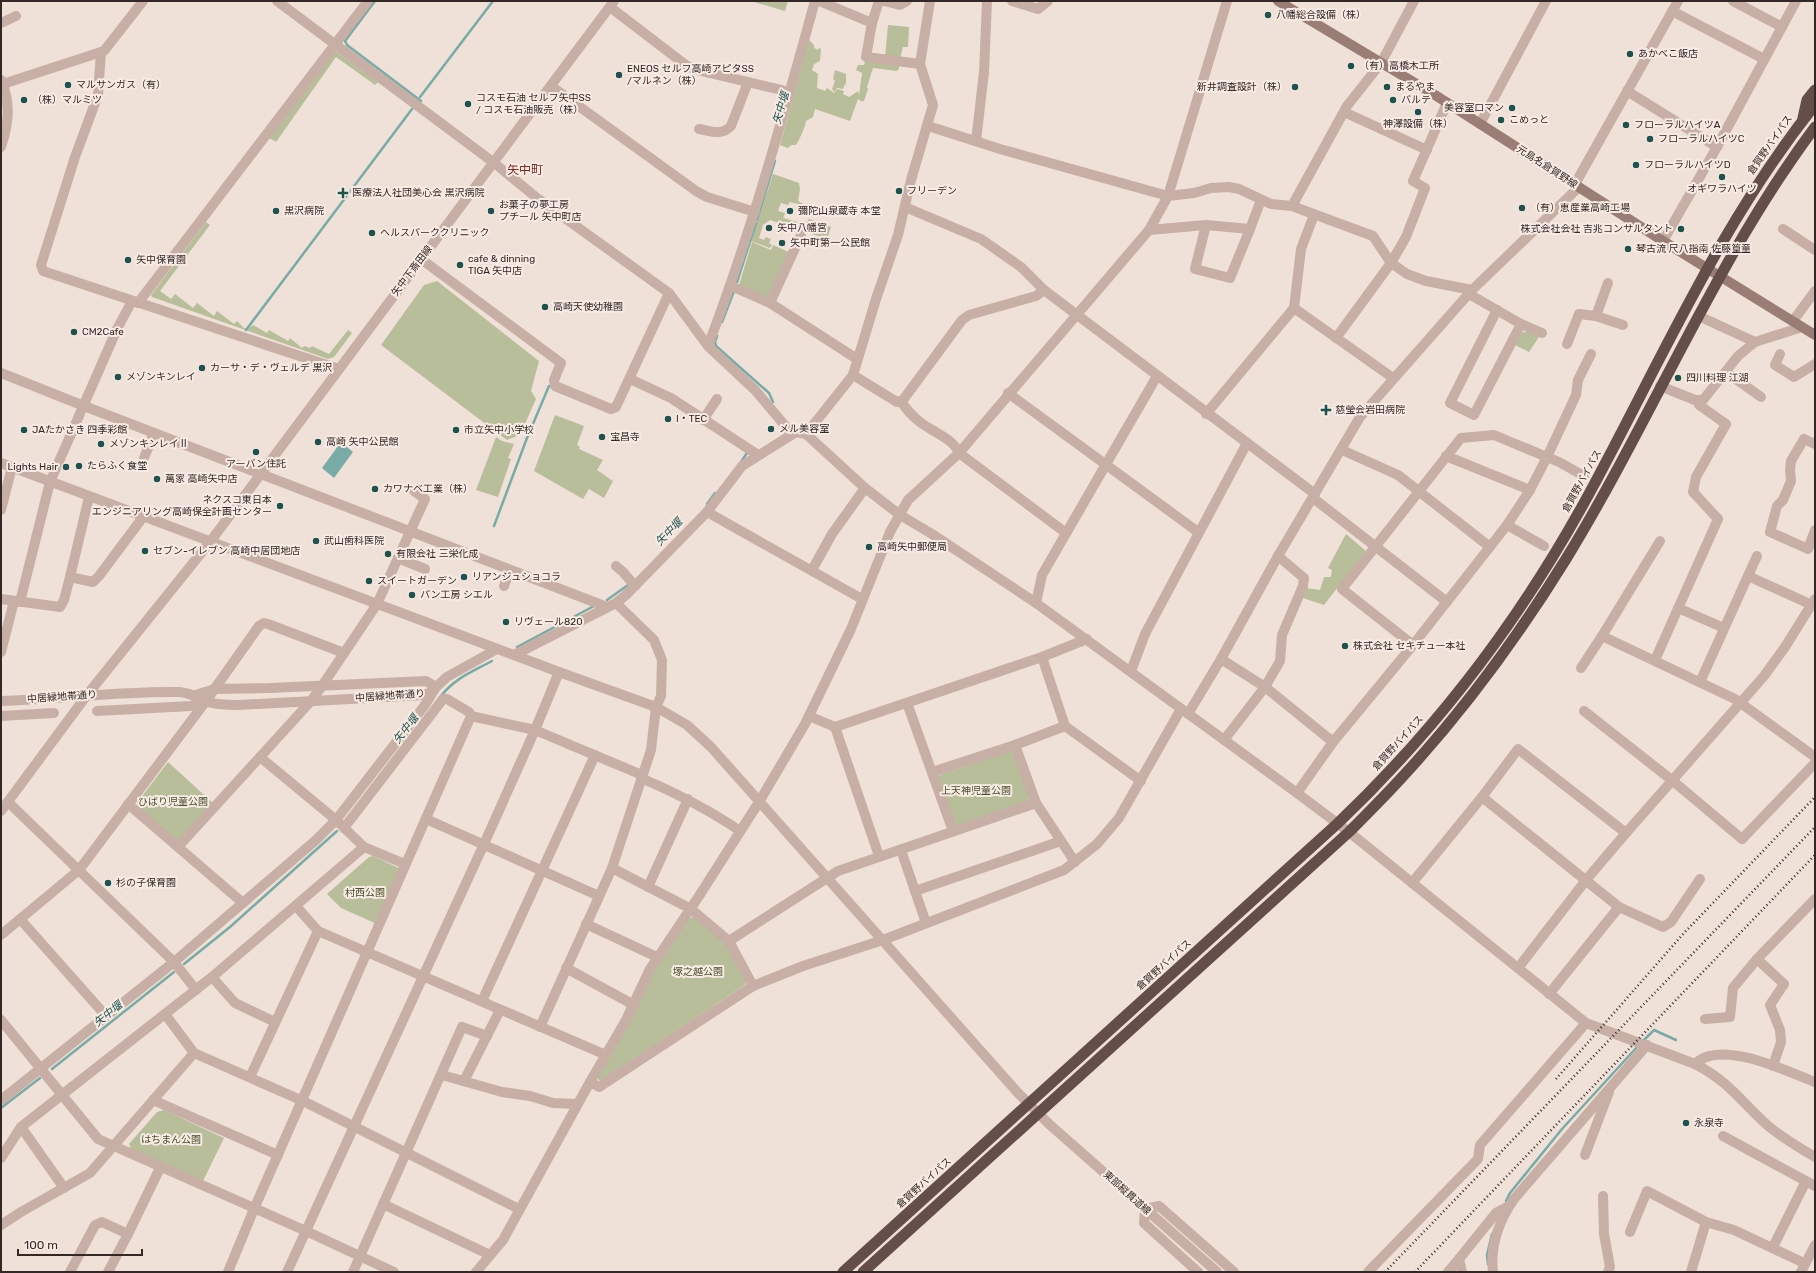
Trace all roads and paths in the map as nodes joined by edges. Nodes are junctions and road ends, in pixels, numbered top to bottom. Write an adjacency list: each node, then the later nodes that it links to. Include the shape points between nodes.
1 (143, 1): 28 (street)
2 (277, 1): 27 (street)
3 (368, 1): 27 (street)
4 (815, 1): 37 (street)
5 (819, 1): 25 (street)
6 (879, 1): 25 (street)
7 (884, 1): 8 (street, via 900,5)
8 (906, 1)
9 (930, 1): 31 (street)
10 (987, 1): 46 (street, via 984,72)
11 (1012, 1): 12 (street, via 1038,9)
12 (1048, 1)
13 (1227, 1): 52 (street)
14 (1278, 1): 30 (main road, 元島名倉賀野線)
15 (1414, 1): 30 (street)
16 (1546, 1): 42 (street)
17 (1678, 1): 22 (street)
18 (1733, 1): 21 (street)
19 (1796, 1): 26 (street)
20 (612, 4): 33 (street, via 687,66); 34 (street, 矢中下斎田線)
21 (1751, 5): 26 (street)
22 (1672, 11): 29 (street); 36 (street)
23 (16, 16): 24 (street)
24 (1, 23)
25 (872, 23): 31 (street, via 866,57)
26 (1782, 27): 29 (street)
27 (336, 44): 50 (street); 75 (street)
28 (101, 52): 32 (street); 75 (street, via 98,95 75,157 41,268 43,271)
29 (1764, 59): 47 (street)
30 (1381, 63): 38 (main road, 元島名倉賀野線); 40 (street)
31 (920, 64): 43 (street, via 933,105)
32 (2, 82): 48 (street, via 9,106)
33 (748, 82): 37 (street); 44 (street, via 727,131)
34 (551, 86): 50 (street, 矢中下斎田線); 56 (street, via 696,191)
35 (1815, 90): 41 (highway, via 1807,100)
36 (1627, 91): 47 (street); 51 (street)
37 (790, 92): 56 (street)
38 (1447, 103): 42 (main road, 元島名倉賀野線); 49 (street)
39 (1815, 105): 41 (highway, 倉賀野バイパス)
40 (1344, 112): 49 (street); 54 (street)
41 (1802, 120): 67 (highway, 倉賀野バイパス, via 1756,187)
42 (1480, 124): 51 (main road, 元島名倉賀野線)
43 (928, 126): 46 (street); 55 (street)
44 (699, 129)
45 (1814, 129): 68 (highway, via 1767,197)
46 (976, 141): 52 (street)
47 (1717, 146): 63 (street)
48 (1, 147)
49 (1427, 150): 66 (street, via 1413,180 1424,188 1406,238)
50 (493, 162): 65 (street, 矢中下斎田線); 74 (street, via 537,198)
51 (1577, 186): 63 (main road, 元島名倉賀野線); 73 (street)
52 (1168, 196): 53 (street, via 1229,187 1239,188); 61 (street)
53 (1261, 200): 54 (street, via 1271,204); 59 (street)
54 (1292, 206): 57 (street)
55 (905, 207): 71 (street, via 981,239 1021,267); 93 (street)
56 (755, 212): 70 (street)
57 (1314, 215): 66 (street, via 1374,236); 77 (street, via 1301,249)
58 (1206, 225): 59 (street); 59 (street, via 1195,269 1230,278); 61 (street)
59 (1250, 228)
60 (1783, 229): 64 (street)
61 (1149, 230): 79 (street)
62 (801, 235): 76 (street)
63 (1663, 241): 67 (main road, 元島名倉賀野線)
64 (1815, 250)
65 (421, 259): 95 (street, 矢中下斎田線); 100 (street, via 561,363 554,380 555,386 611,409 616,407)
66 (1392, 263): 73 (street, via 1407,274); 87 (street)
67 (1707, 268): 68 (main road, 元島名倉賀野線); 226 (highway, 倉賀野バイパス, via 1589,494 1518,608 1438,716 1395,765)
68 (1720, 276): 83 (main road, 元島名倉賀野線); 102 (highway)
69 (1608, 283): 80 (street)
70 (731, 286): 76 (street); 90 (street)
71 (1044, 290): 79 (street); 106 (street, via 1036,296 969,315 962,320)
72 (1815, 291): 83 (street)
73 (1470, 292): 78 (street); 101 (street)
74 (669, 293): 90 (street); 100 (street)
75 (135, 302): 95 (street); 108 (street, via 117,329)
76 (770, 303): 93 (street)
77 (1294, 308): 87 (street); 109 (street)
78 (1497, 310): 82 (street); 82 (street, via 1450,403 1474,415)
79 (1077, 315): 99 (street); 103 (street)
80 (1596, 316): 84 (street); 89 (street, via 1580,314)
81 (1704, 318): 88 (street)
82 (1522, 324): 85 (street)
83 (1798, 324): 86 (main road, 元島名倉賀野線); 88 (street)
84 (1623, 325)
85 (1542, 333)
86 (1815, 335)
87 (1336, 338): 101 (street)
88 (1755, 342): 97 (street, via 1738,356)
89 (1567, 344)
90 (708, 346): 112 (street, via 755,390)
91 (1590, 354): 120 (street, via 1578,380 1576,395)
92 (1780, 354): 94 (street, via 1775,365 1794,377)
93 (857, 358): 98 (street)
94 (1815, 364)
95 (338, 369): 125 (street, 矢中下斎田線)
96 (1, 372): 108 (street)
97 (1726, 372): 104 (street); 107 (street, via 1703,400)
98 (852, 375): 106 (street, via 897,402); 113 (street)
99 (1157, 376): 109 (street); 123 (street)
100 (630, 378): 110 (street, via 671,398)
101 (1393, 378): 116 (street, via 1360,417)
102 (1660, 386): 107 (street); 230 (highway, via 1566,559 1490,671 1406,774)
103 (1008, 393): 117 (street); 123 (street)
104 (1761, 398)
105 (717, 399): 110 (street)
106 (901, 401): 117 (street, via 919,422 956,445)
107 (1699, 401): 167 (street, via 1699,405 1726,424 1696,477 1693,492 1718,519)
108 (84, 406): 111 (street); 127 (street)
109 (1206, 414): 114 (street)
110 (703, 420): 118 (street)
111 (154, 433): 121 (street); 125 (street)
112 (792, 434): 113 (street); 118 (street)
113 (806, 434): 128 (street)
114 (1247, 443): 132 (street); 141 (street)
115 (1815, 444): 139 (street, via 1804,439 1791,461 1791,481 1783,500 1777,506 1770,532 1808,549)
116 (1342, 450): 129 (street, via 1398,475); 132 (street)
117 (958, 453): 136 (street, via 908,500); 142 (street)
118 (758, 455): 135 (street, via 735,473)
119 (1446, 456): 120 (street, via 1461,438 1494,435); 129 (street); 130 (street)
120 (1547, 457): 126 (street); 130 (street)
121 (144, 458)
122 (1, 463): 124 (street, 東部縦貫道線)
123 (1106, 464): 141 (street); 142 (street)
124 (12, 467): 127 (street, 東部縦貫道線); 134 (street)
125 (261, 473): 140 (street); 144 (street, 矢中下斎田線)
126 (1584, 476)
127 (50, 482): 133 (street, 東部縦貫道線); 161 (street)
128 (865, 488): 136 (street); 154 (street, via 832,534)
129 (1419, 490): 145 (street); 147 (street)
130 (1530, 490): 138 (street)
131 (414, 491): 140 (street, via 425,499)
132 (1314, 496): 145 (street); 148 (street)
133 (89, 497): 137 (street, 東部縦貫道線); 156 (street)
134 (1, 510)
135 (707, 512): 154 (street); 158 (street)
136 (900, 515): 159 (street, via 890,532); 164 (street)
137 (143, 517): 144 (street, 東部縦貫道線); 156 (street, via 93,582)
138 (1507, 525): 146 (street); 147 (street)
139 (1815, 530)
140 (410, 531): 150 (street); 153 (street)
141 (1198, 532): 180 (street, via 1145,634)
142 (1066, 533): 164 (street, via 1042,575)
143 (1660, 541): 169 (street)
144 (210, 542): 165 (street, 東部縦貫道線); 187 (street, 矢中下斎田線)
145 (1375, 546): 162 (street); 171 (street, via 1342,588)
146 (1544, 546)
147 (1490, 547): 162 (street)
148 (1278, 556): 177 (street); 185 (street, via 1304,578 1282,635 1280,661)
149 (1757, 556): 155 (street)
150 (398, 558): 152 (street); 165 (street)
151 (616, 566): 158 (street)
152 (425, 569)
153 (510, 570): 157 (street); 166 (street)
154 (812, 570): 159 (street)
155 (1748, 576): 163 (street); 168 (street)
156 (70, 577): 161 (street, via 60,607)
157 (504, 586)
158 (635, 586): 166 (street)
159 (862, 599): 201 (street, via 852,629)
160 (1, 600): 161 (street)
161 (17, 602): 173 (street)
162 (1447, 602): 171 (street)
163 (1813, 602): 193 (street, via 1776,661)
164 (1036, 603): 170 (street)
165 (377, 604): 172 (street, 東部縦貫道線); 174 (street)
166 (612, 605): 175 (street); 194 (street, via 654,640 662,660 661,696)
167 (1678, 608): 168 (street); 178 (street)
168 (1724, 628): 182 (street)
169 (1602, 636): 178 (street); 179 (street)
170 (1087, 639): 176 (street); 180 (street)
171 (1413, 645): 206 (street)
172 (497, 649): 175 (street, 東部縦貫道線); 184 (street, via 447,677)
173 (1, 652)
174 (344, 653): 183 (street); 186 (street, via 264,623 259,626)
175 (514, 655): 181 (street, 東部縦貫道線)
176 (1042, 656): 192 (street); 202 (street)
177 (1221, 659): 185 (street); 197 (street)
178 (1655, 660): 182 (street)
179 (1581, 668)
180 (1131, 671): 197 (street)
181 (559, 672): 194 (street, 東部縦貫道線); 204 (street)
182 (1700, 682): 193 (street)
183 (322, 686): 184 (street, 中居緑地帯通り, via 426,680); 186 (street, 中居緑地帯通り); 191 (street)
184 (436, 687): 191 (street, 中居緑地帯通り, via 423,695); 225 (street, via 425,705)
185 (1265, 687): 205 (street); 206 (street)
186 (215, 689): 188 (street, 中居緑地帯通り); 190 (street)
187 (87, 695): 188 (street, 中居緑地帯通り, via 180,692); 189 (street, 中居緑地帯通り); 219 (street, 矢中下斎田線)
188 (195, 695): 190 (street, 中居緑地帯通り)
189 (1, 701)
190 (206, 701): 191 (street, 中居緑地帯通り, via 221,705 238,705); 195 (street, via 191,706); 222 (street)
191 (311, 701): 209 (street)
192 (907, 703): 203 (street); 212 (street)
193 (1741, 703): 210 (street); 215 (street)
194 (656, 708): 213 (street, via 651,750); 220 (street, 東部縦貫道線, via 687,725 711,747)
195 (97, 711)
196 (1584, 711): 215 (street)
197 (1184, 712): 205 (street); 214 (street)
198 (54, 713): 199 (street)
199 (1, 716)
200 (471, 716): 204 (street); 224 (street); 227 (street, via 447,698 443,699)
201 (809, 716): 203 (street); 220 (street)
202 (1065, 726): 207 (street); 214 (street)
203 (835, 727): 237 (street)
204 (535, 730): 208 (street); 233 (street)
205 (1224, 740): 216 (street)
206 (1334, 742): 216 (street)
207 (1015, 745): 212 (street); 221 (street)
208 (595, 755): 213 (street); 242 (street)
209 (260, 757): 225 (street); 234 (street)
210 (1815, 757)
211 (1815, 763): 215 (street, via 1742,839)
212 (932, 772): 229 (street)
213 (641, 776): 218 (street); 240 (street)
214 (1141, 781): 238 (street, via 1110,831)
215 (1673, 781): 231 (street)
216 (1297, 793): 226 (street)
217 (1482, 797): 231 (street, via 1518,749); 245 (street); 246 (street)
218 (688, 799): 228 (street); 247 (street)
219 (8, 802): 223 (street, 矢中下斎田線); 241 (street)
220 (759, 802): 228 (street); 243 (street, 東部縦貫道線)
221 (1036, 803): 229 (street); 232 (street)
222 (128, 804): 234 (street); 241 (street)
223 (1, 811)
224 (426, 819): 233 (street); 239 (street)
225 (336, 820): 227 (street); 251 (street)
226 (1337, 824): 230 (street); 301 (highway, 倉賀野バイパス)
227 (344, 828): 235 (street)
228 (740, 831): 254 (street)
229 (953, 831): 236 (street)
230 (1349, 832): 246 (street); 302 (highway)
231 (1626, 833): 245 (street)
232 (1061, 841): 238 (street); 248 (street)
233 (484, 844): 242 (street); 268 (street)
234 (178, 847): 251 (street)
235 (364, 847): 239 (street); 252 (street)
236 (901, 850): 237 (street); 248 (street)
237 (879, 856): 243 (street)
238 (1075, 862): 256 (street, via 1064,870)
239 (405, 864): 262 (street)
240 (612, 868): 247 (street); 249 (street)
241 (79, 870): 255 (street); 265 (street)
242 (542, 870): 249 (street); 273 (street)
243 (826, 877): 260 (street, 東部縦貫道線); 261 (street)
244 (1700, 879): 253 (street, via 1671,922 1663,927)
245 (1586, 880): 253 (street); 267 (street)
246 (1412, 883): 267 (street)
247 (648, 887): 254 (street)
248 (915, 891): 256 (street)
249 (599, 896): 257 (street)
250 (1815, 899): 264 (street)
251 (243, 903): 265 (street)
252 (296, 906): 258 (street); 269 (street)
253 (1618, 907): 272 (street)
254 (691, 909): 261 (street); 263 (street)
255 (20, 919): 259 (street); 277 (street)
256 (926, 923): 260 (street)
257 (586, 924): 263 (street); 266 (street)
258 (318, 931): 262 (street); 280 (street)
259 (1, 935)
260 (883, 940): 270 (street, via 803,966); 301 (street, 東部縦貫道線)
261 (729, 941): 270 (street)
262 (367, 952): 268 (street); 299 (street)
263 (657, 957): 274 (street)
264 (1757, 959): 278 (street, via 1733,988 1730,1017); 288 (street, via 1784,984 1770,1005 1780,1030 1781,1042)
265 (174, 962): 271 (street); 277 (street)
266 (566, 968): 274 (street); 282 (street)
267 (1518, 968): 272 (street)
268 (422, 976): 273 (street); 303 (street)
269 (212, 977): 271 (street); 280 (street, via 235,1003)
270 (753, 986): 293 (street, via 599,1087)
271 (196, 990): 276 (street)
272 (1549, 994): 281 (street)
273 (482, 1002): 275 (street)
274 (634, 1005): 286 (street)
275 (500, 1010): 282 (street); 283 (street)
276 (165, 1014): 285 (street); 296 (street)
277 (106, 1016): 289 (street)
278 (1705, 1019)
279 (1, 1020): 289 (street)
280 (275, 1022): 291 (street)
281 (1586, 1023): 284 (street); 344 (street, via 1480,1145 1478,1159)
282 (540, 1027): 286 (street)
283 (487, 1036): 290 (street, via 462,1027); 292 (street)
284 (1647, 1045): 287 (street); 295 (street)
285 (194, 1053): 291 (street); 298 (street)
286 (606, 1055): 293 (street)
287 (1695, 1064): 288 (street, via 1706,1056 1728,1054); 310 (street, via 1727,1084 1774,1131)
288 (1773, 1066): 294 (street)
289 (41, 1067): 296 (street); 297 (street)
290 (442, 1075): 292 (street); 307 (street)
291 (250, 1077): 299 (street)
292 (464, 1081): 300 (street, via 553,1103)
293 (590, 1082): 300 (street)
294 (1815, 1082)
295 (1611, 1086): 308 (street); 317 (street)
296 (63, 1095): 304 (street); 306 (street, via 98,1139)
297 (1, 1100)
298 (153, 1100): 306 (street); 309 (street)
299 (303, 1101): 303 (street); 309 (street)
300 (577, 1104): 319 (street)
301 (1029, 1104): 302 (street, 東部縦貫道線); 339 (highway, 倉賀野バイパス)
302 (1038, 1113): 320 (street, 東部縦貫道線); 340 (highway)
303 (354, 1126): 307 (street); 323 (street)
304 (21, 1127): 311 (street); 314 (street)
305 (1723, 1136): 313 (street)
306 (113, 1147): 312 (street); 314 (street, via 90,1173)
307 (405, 1153): 316 (street); 319 (street)
308 (1585, 1155)
309 (278, 1156): 318 (street)
310 (1815, 1157)
311 (1, 1158)
312 (161, 1166): 318 (street); 325 (street)
313 (1810, 1183): 327 (street)
314 (64, 1188): 322 (street)
315 (1603, 1196): 348 (street, via 1604,1234 1610,1267)
316 (383, 1204): 328 (street); 329 (street)
317 (1509, 1206): 330 (street, via 1496,1213); 347 (street, via 1493,1244)
318 (254, 1209): 323 (street); 334 (street)
319 (519, 1209): 328 (street, via 503,1240)
320 (1145, 1209): 341 (street, via 1144,1223); 342 (street, 東部縦貫道線); 343 (street, via 1159,1206)
321 (1706, 1222): 324 (street, via 1647,1191); 327 (street, via 1734,1230); 349 (street)
322 (1, 1225)
323 (306, 1231): 329 (street); 335 (street)
324 (1630, 1232)
325 (128, 1234): 332 (street, via 102,1222 95,1225); 333 (street)
326 (1815, 1245): 331 (street)
327 (1774, 1247): 331 (street)
328 (490, 1255): 338 (street)
329 (360, 1256): 336 (street); 337 (street)
330 (1459, 1259): 345 (street); 346 (street)
331 (1803, 1268)
332 (70, 1272)
333 (108, 1272)
334 (228, 1272)
335 (287, 1272)
336 (353, 1272)
337 (394, 1272)
338 (476, 1272)
339 (843, 1272)
340 (864, 1272)
341 (1198, 1272)
342 (1217, 1272)
343 (1234, 1272)
344 (1368, 1272)
345 (1448, 1272)
346 (1462, 1272)
347 (1493, 1272)
348 (1608, 1272)
349 (1691, 1272)

